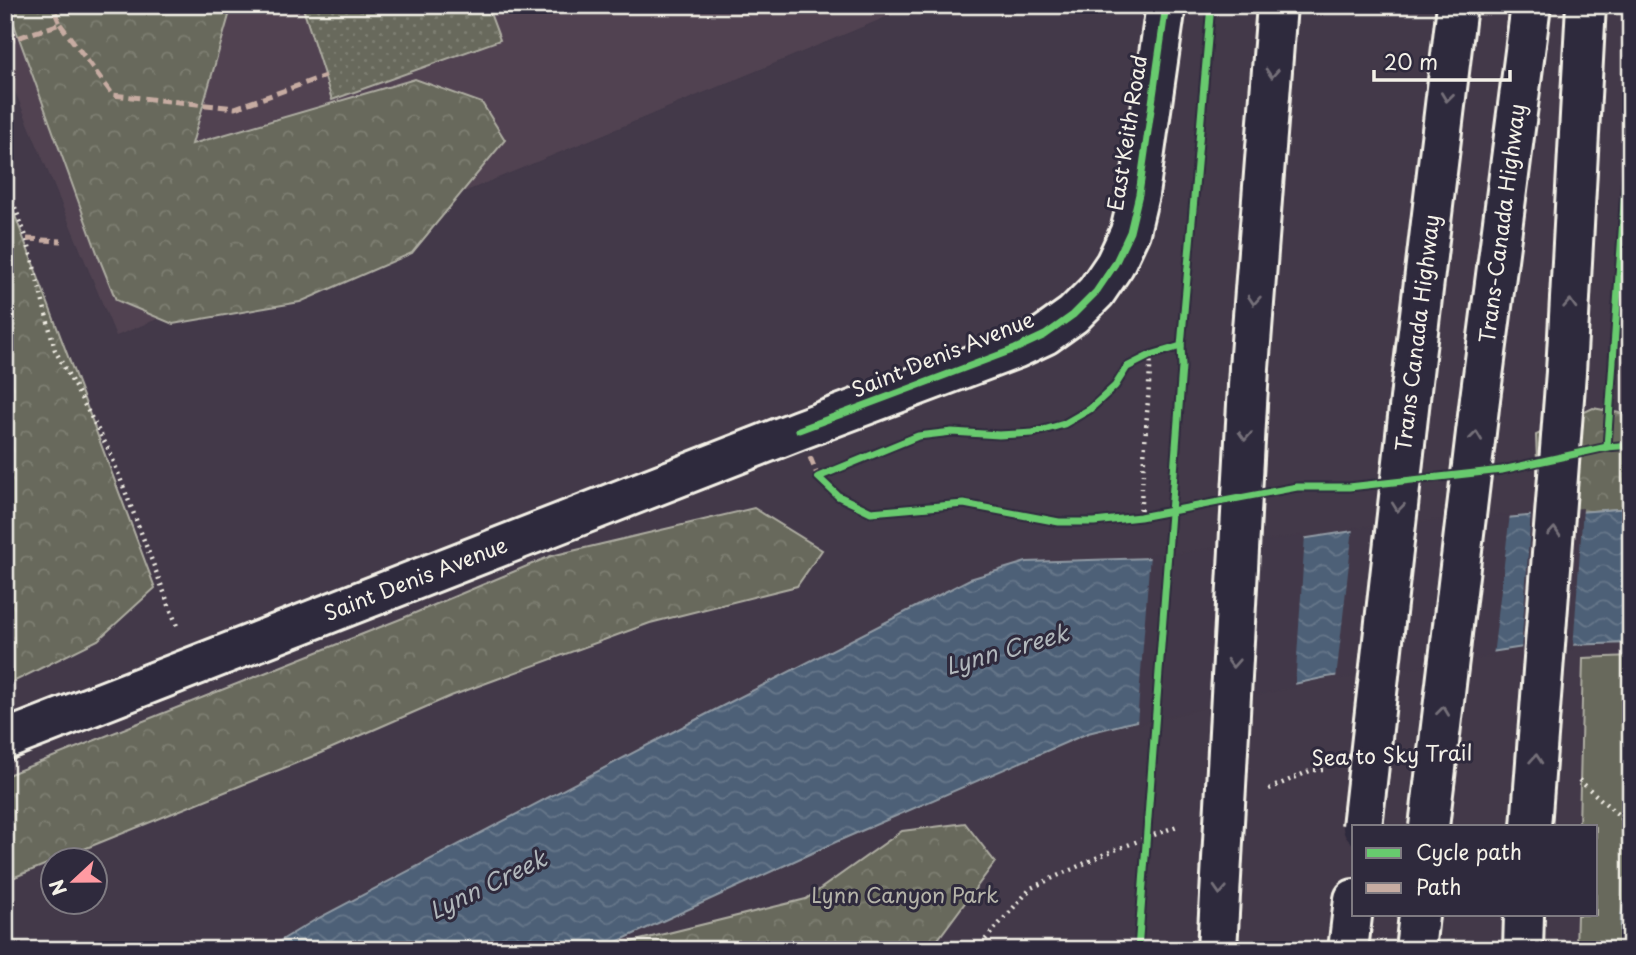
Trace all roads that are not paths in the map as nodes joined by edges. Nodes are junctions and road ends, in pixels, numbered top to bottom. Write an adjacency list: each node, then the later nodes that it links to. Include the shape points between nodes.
1 (1166, 5): 6 (main road, East Keith Road, via 1139,194 1130,232)
2 (1277, 5): 14 (main road, one-way to 14, bridge, via 1249,368)
3 (1457, 5): 8 (main road, Trans Canada Highway, one-way to 8, bridge)
4 (1531, 5): 9 (main road, Trans-Canada Highway, one-way to 4, bridge)
5 (1586, 5): 10 (main road, one-way to 5, bridge, via 1566,372)
6 (1115, 264): 7 (main road, Saint Denis Avenue, via 1073,315 1015,349)
7 (5, 740)
8 (1362, 825)
9 (1429, 825)
10 (1531, 825)
11 (1352, 916): 15 (main road)
12 (1419, 916): 16 (main road)
13 (1524, 916): 17 (main road)
14 (1217, 950)
15 (1348, 950)
16 (1416, 950)
17 (1522, 950)

